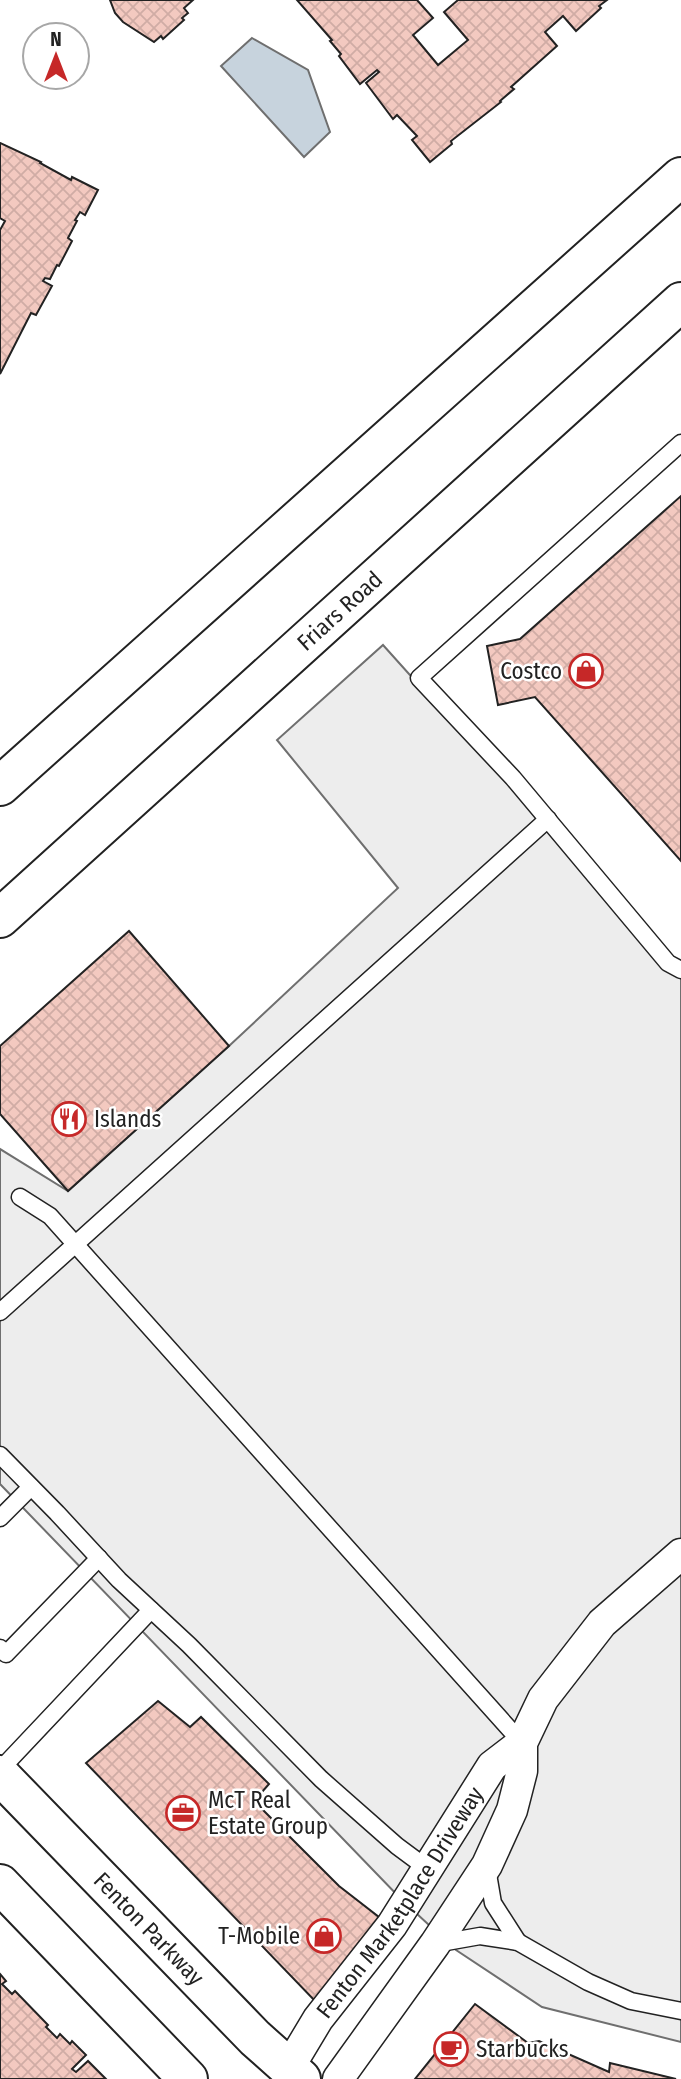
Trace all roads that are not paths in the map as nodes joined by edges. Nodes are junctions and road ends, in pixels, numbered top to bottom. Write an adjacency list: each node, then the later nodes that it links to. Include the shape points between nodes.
1 (681, 177): 4 (main road)
2 (681, 302): 6 (main road, Friars Road)
3 (681, 443): 5 (lane, via 419,678)
4 (0, 786)
5 (548, 819): 7 (lane, via 668,962); 9 (lane)
6 (0, 918)
7 (681, 970)
8 (20, 1196): 9 (lane, via 50,1216)
9 (75, 1244): 10 (lane); 18 (lane)
10 (0, 1312)
11 (0, 1455): 12 (lane)
12 (32, 1487): 13 (lane); 15 (lane)
13 (0, 1518)
14 (681, 1554): 18 (street, Fenton Marketplace Driveway, via 602,1623 543,1699)
15 (99, 1558): 16 (lane); 17 (lane, via 6,1654)
16 (151, 1610): 19 (lane); 21 (lane, via 321,1779)
17 (0, 1648)
18 (522, 1743): 20 (street, Fenton Marketplace Driveway, via 522,1772 512,1810); 21 (street, Fenton Marketplace Driveway, via 492,1766)
19 (0, 1773): 26 (main road, Fenton Parkway)
20 (487, 1865): 23 (lane, via 493,1903); 24 (street, Fenton Marketplace Driveway)
21 (428, 1869): 26 (street, Fenton Marketplace Driveway, via 392,1925 318,2019)
22 (0, 1884): 27 (main road)
23 (518, 1942): 24 (lane, via 480,1936); 25 (lane, via 631,2001)
24 (435, 1944): 28 (street, Fenton Marketplace Driveway)
25 (681, 2011)
26 (290, 2076)
27 (188, 2079)
28 (338, 2079)

